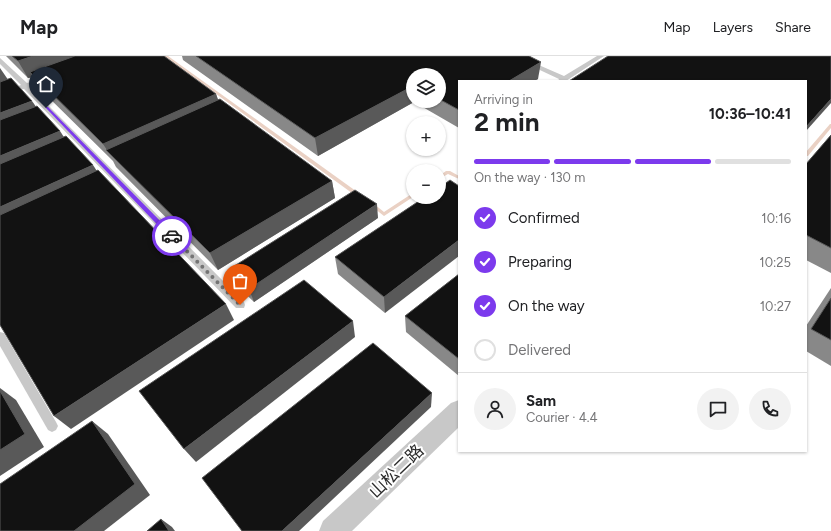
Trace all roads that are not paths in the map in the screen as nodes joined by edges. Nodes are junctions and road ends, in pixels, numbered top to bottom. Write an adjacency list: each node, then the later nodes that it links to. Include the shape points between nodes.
1 (513, 56): 5 (lane)
2 (601, 56): 5 (lane)
3 (0, 60): 6 (lane)
4 (59, 74): 6 (lane)
5 (563, 80)
6 (25, 86): 7 (lane); 8 (lane)
7 (0, 96)
8 (240, 305)
9 (0, 336): 11 (lane)
10 (458, 412): 12 (street, 山松二路)
11 (52, 426)
12 (333, 531)

